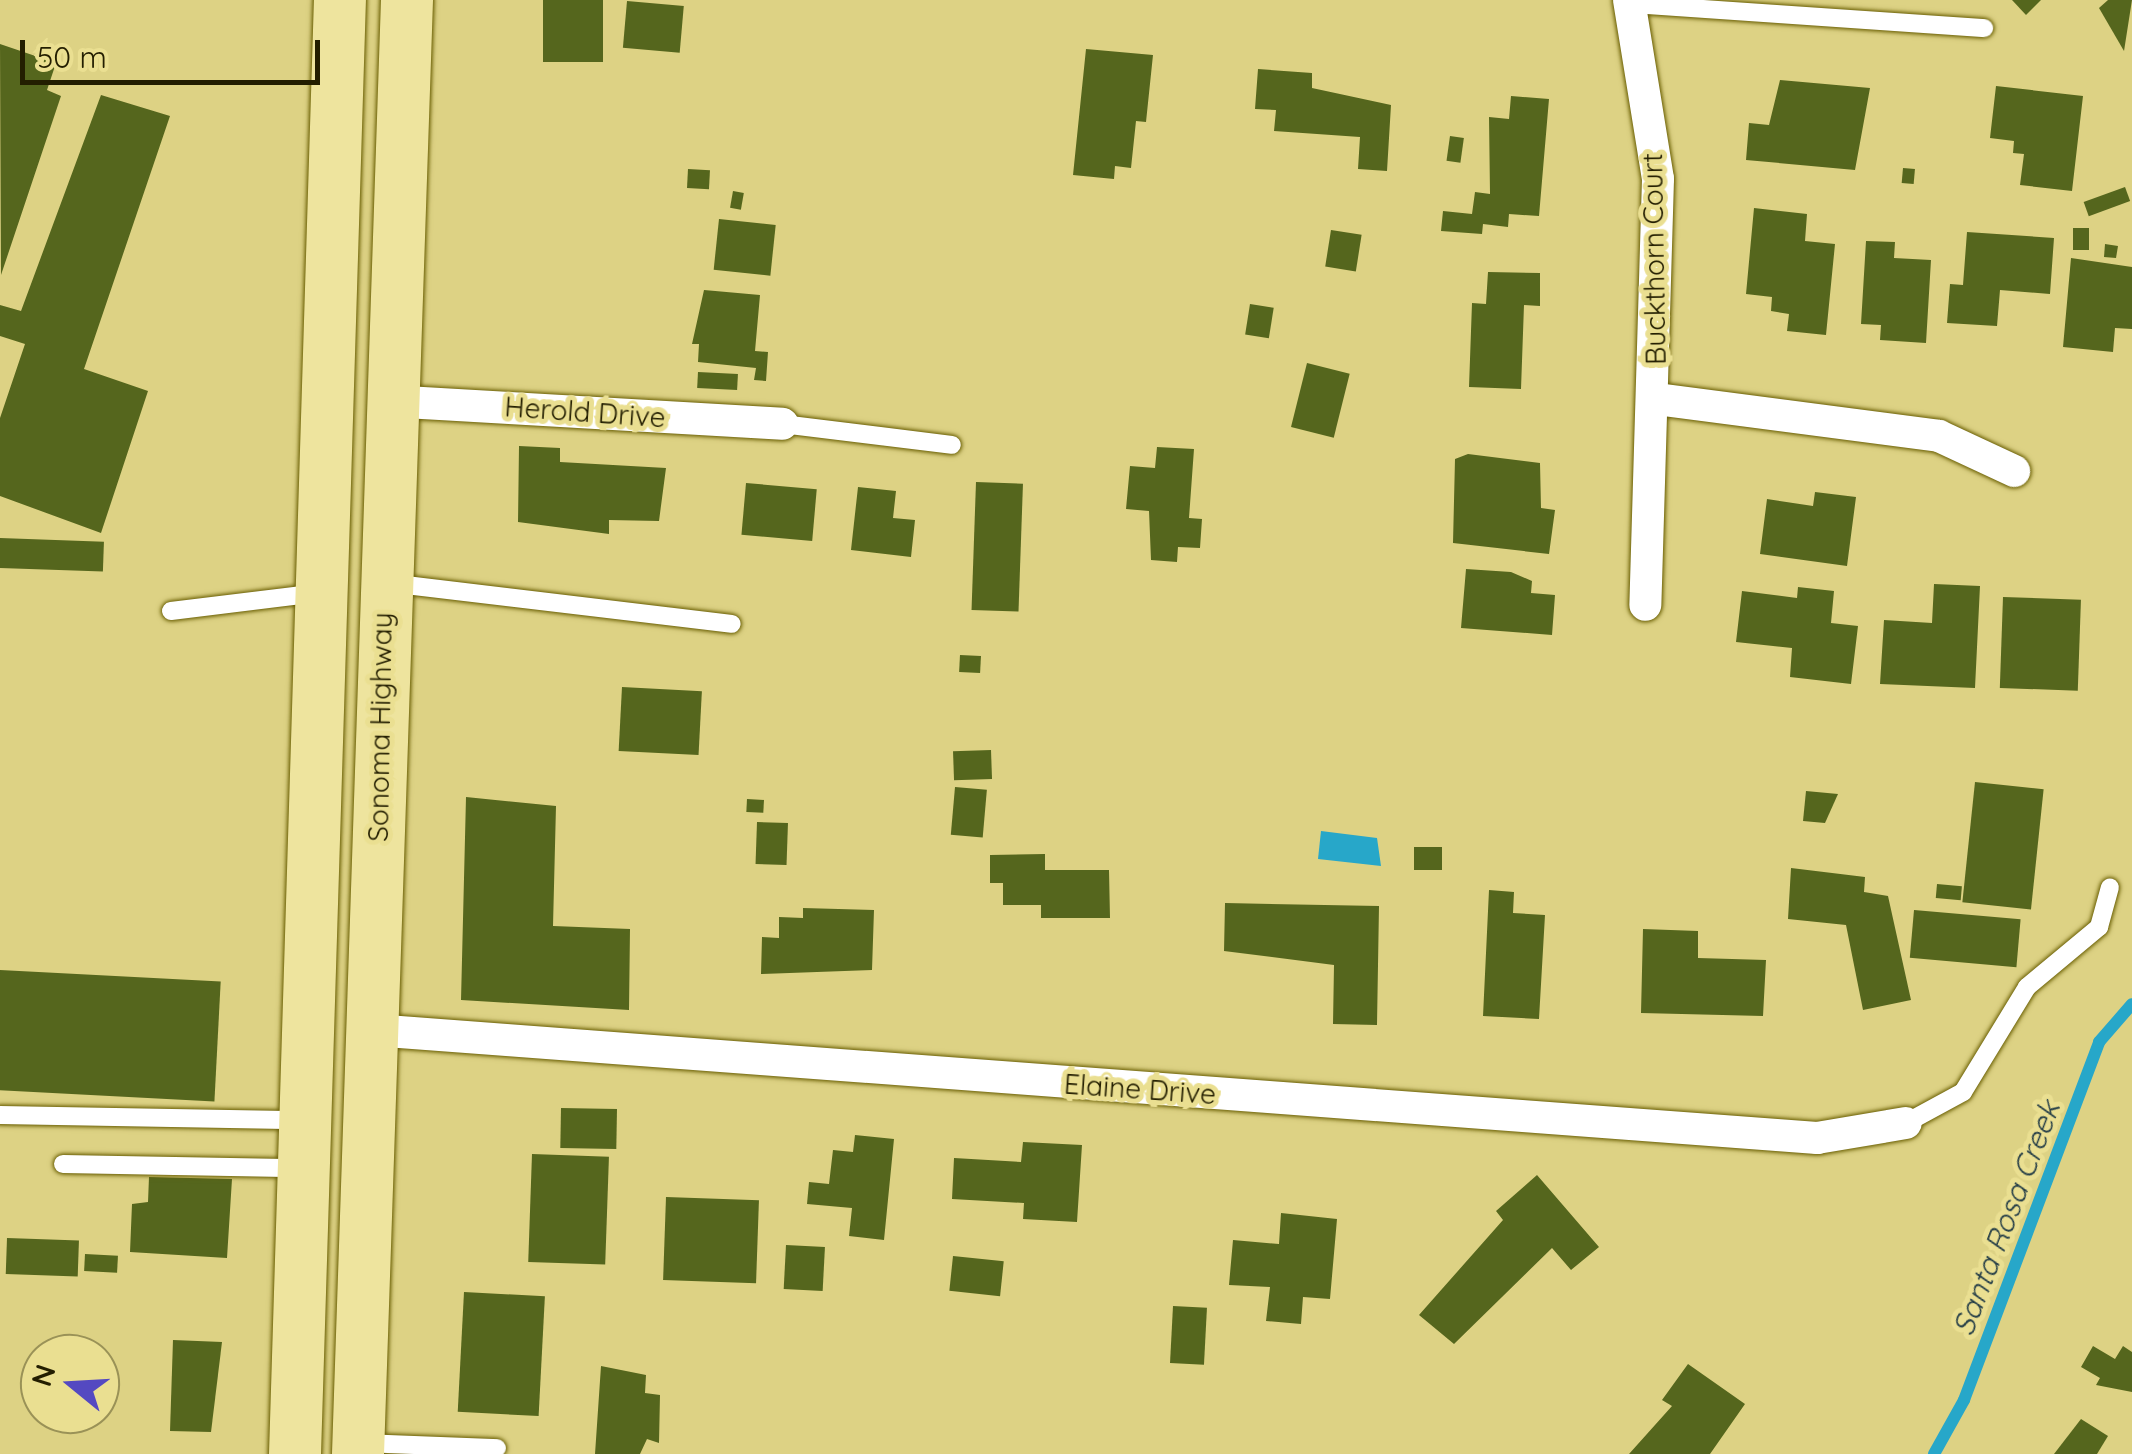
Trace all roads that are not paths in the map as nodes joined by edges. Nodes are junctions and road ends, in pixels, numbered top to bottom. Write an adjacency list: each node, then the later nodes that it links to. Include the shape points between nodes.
1 (340, 0): 11 (main road)
2 (407, 0): 6 (main road, Sonoma Highway)
3 (1630, 2): 4 (lane); 5 (street, Buckthorn Court, via 1658,180)
4 (1984, 28)
5 (1656, 399): 9 (street, Buckthorn Court, via 1939,436); 12 (street, Buckthorn Court)
6 (388, 401): 7 (street, Herold Drive); 10 (main road, Sonoma Highway)
7 (782, 424): 8 (lane)
8 (952, 445)
9 (2014, 471)
10 (384, 582): 14 (lane); 16 (main road, Sonoma Highway)
11 (322, 592): 13 (lane); 19 (main road)
12 (1645, 605)
13 (171, 612)
14 (732, 624)
15 (2110, 887): 18 (lane, via 2099,927 2027,987 1963,1092)
16 (373, 1030): 18 (street, Elaine Drive, via 1817,1138); 21 (main road, Sonoma Highway)
17 (0, 1115): 19 (lane)
18 (1906, 1122)
19 (306, 1144): 20 (lane); 23 (main road)
20 (62, 1164)
21 (358, 1448): 22 (lane)
22 (497, 1448)
23 (295, 1454)

